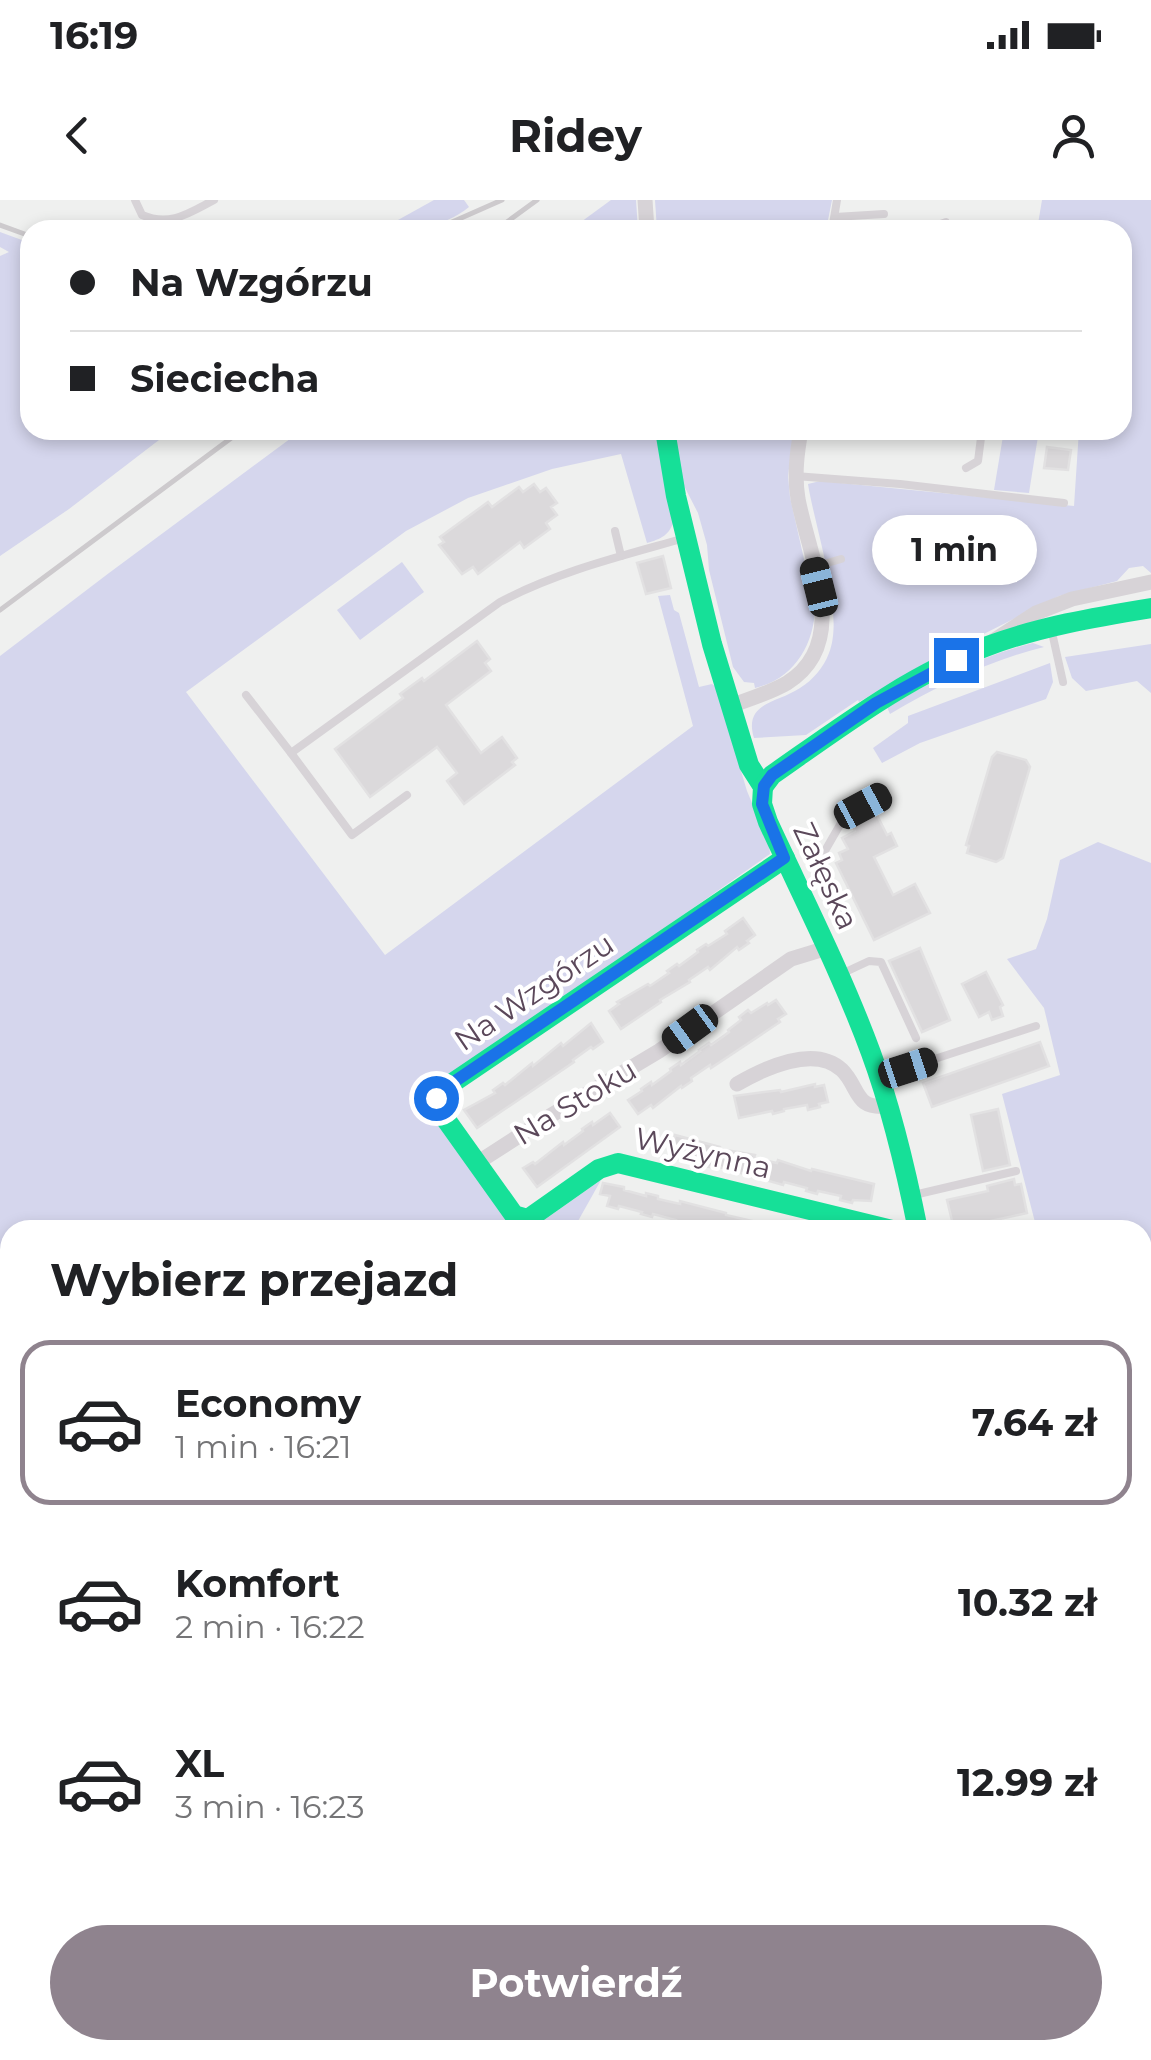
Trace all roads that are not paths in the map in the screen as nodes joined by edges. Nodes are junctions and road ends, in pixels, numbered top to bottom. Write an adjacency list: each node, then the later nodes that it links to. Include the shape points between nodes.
1 (135, 200): 6 (lane, via 142,214)
2 (214, 200): 7 (lane)
3 (837, 200): 5 (lane)
4 (884, 214): 5 (lane)
5 (834, 217): 8 (lane)
6 (163, 220)
7 (176, 220)
8 (834, 220)
9 (667, 440): 16 (street, Załęska)
10 (800, 440): 13 (street)
11 (981, 440): 12 (lane, via 978,460)
12 (966, 468)
13 (795, 476): 14 (lane); 19 (street)
14 (1064, 502)
15 (615, 531): 17 (lane)
16 (686, 538): 17 (lane); 25 (street, Załęska)
17 (621, 556): 26 (lane, via 500,602)
18 (841, 560): 19 (lane)
19 (814, 566): 25 (street, via 824,608 822,636 809,663 786,684)
20 (1151, 582): 22 (street, via 1090,594)
21 (1151, 608): 22 (street)
22 (1050, 618): 23 (lane); 27 (street, via 876,703)
23 (1064, 682)
24 (246, 695): 26 (lane)
25 (730, 706): 27 (street, Załęska, via 749,765)
26 (292, 753): 28 (lane, via 352,835)
27 (764, 786): 30 (street, Załęska, via 762,804)
28 (407, 794)
29 (880, 797): 31 (lane, via 839,824 820,860)
30 (784, 858): 32 (street, Załęska); 41 (street, Na Wzgórzu, via 445,1088 436,1107)
31 (830, 885): 32 (lane); 33 (lane)
32 (803, 898): 34 (street, Załęska)
33 (848, 919)
34 (827, 948): 35 (street, Załęska); 41 (street, Na Stoku, via 792,958 659,1051)
35 (839, 975): 37 (lane, via 878,960); 38 (street, Załęska)
36 (1036, 1026): 38 (lane)
37 (916, 1038)
38 (879, 1078): 40 (street, Załęska)
39 (737, 1084): 40 (street, via 772,1066 822,1060 844,1072 866,1104)
40 (888, 1106): 43 (street, Załęska)
41 (477, 1163): 44 (street, Na Wzgórzu)
42 (1016, 1171): 43 (lane)
43 (911, 1196): 46 (street, Załęska)
44 (514, 1215): 45 (street, Wyżynna, via 528,1219 618,1162)
45 (852, 1220)
46 (916, 1220)

